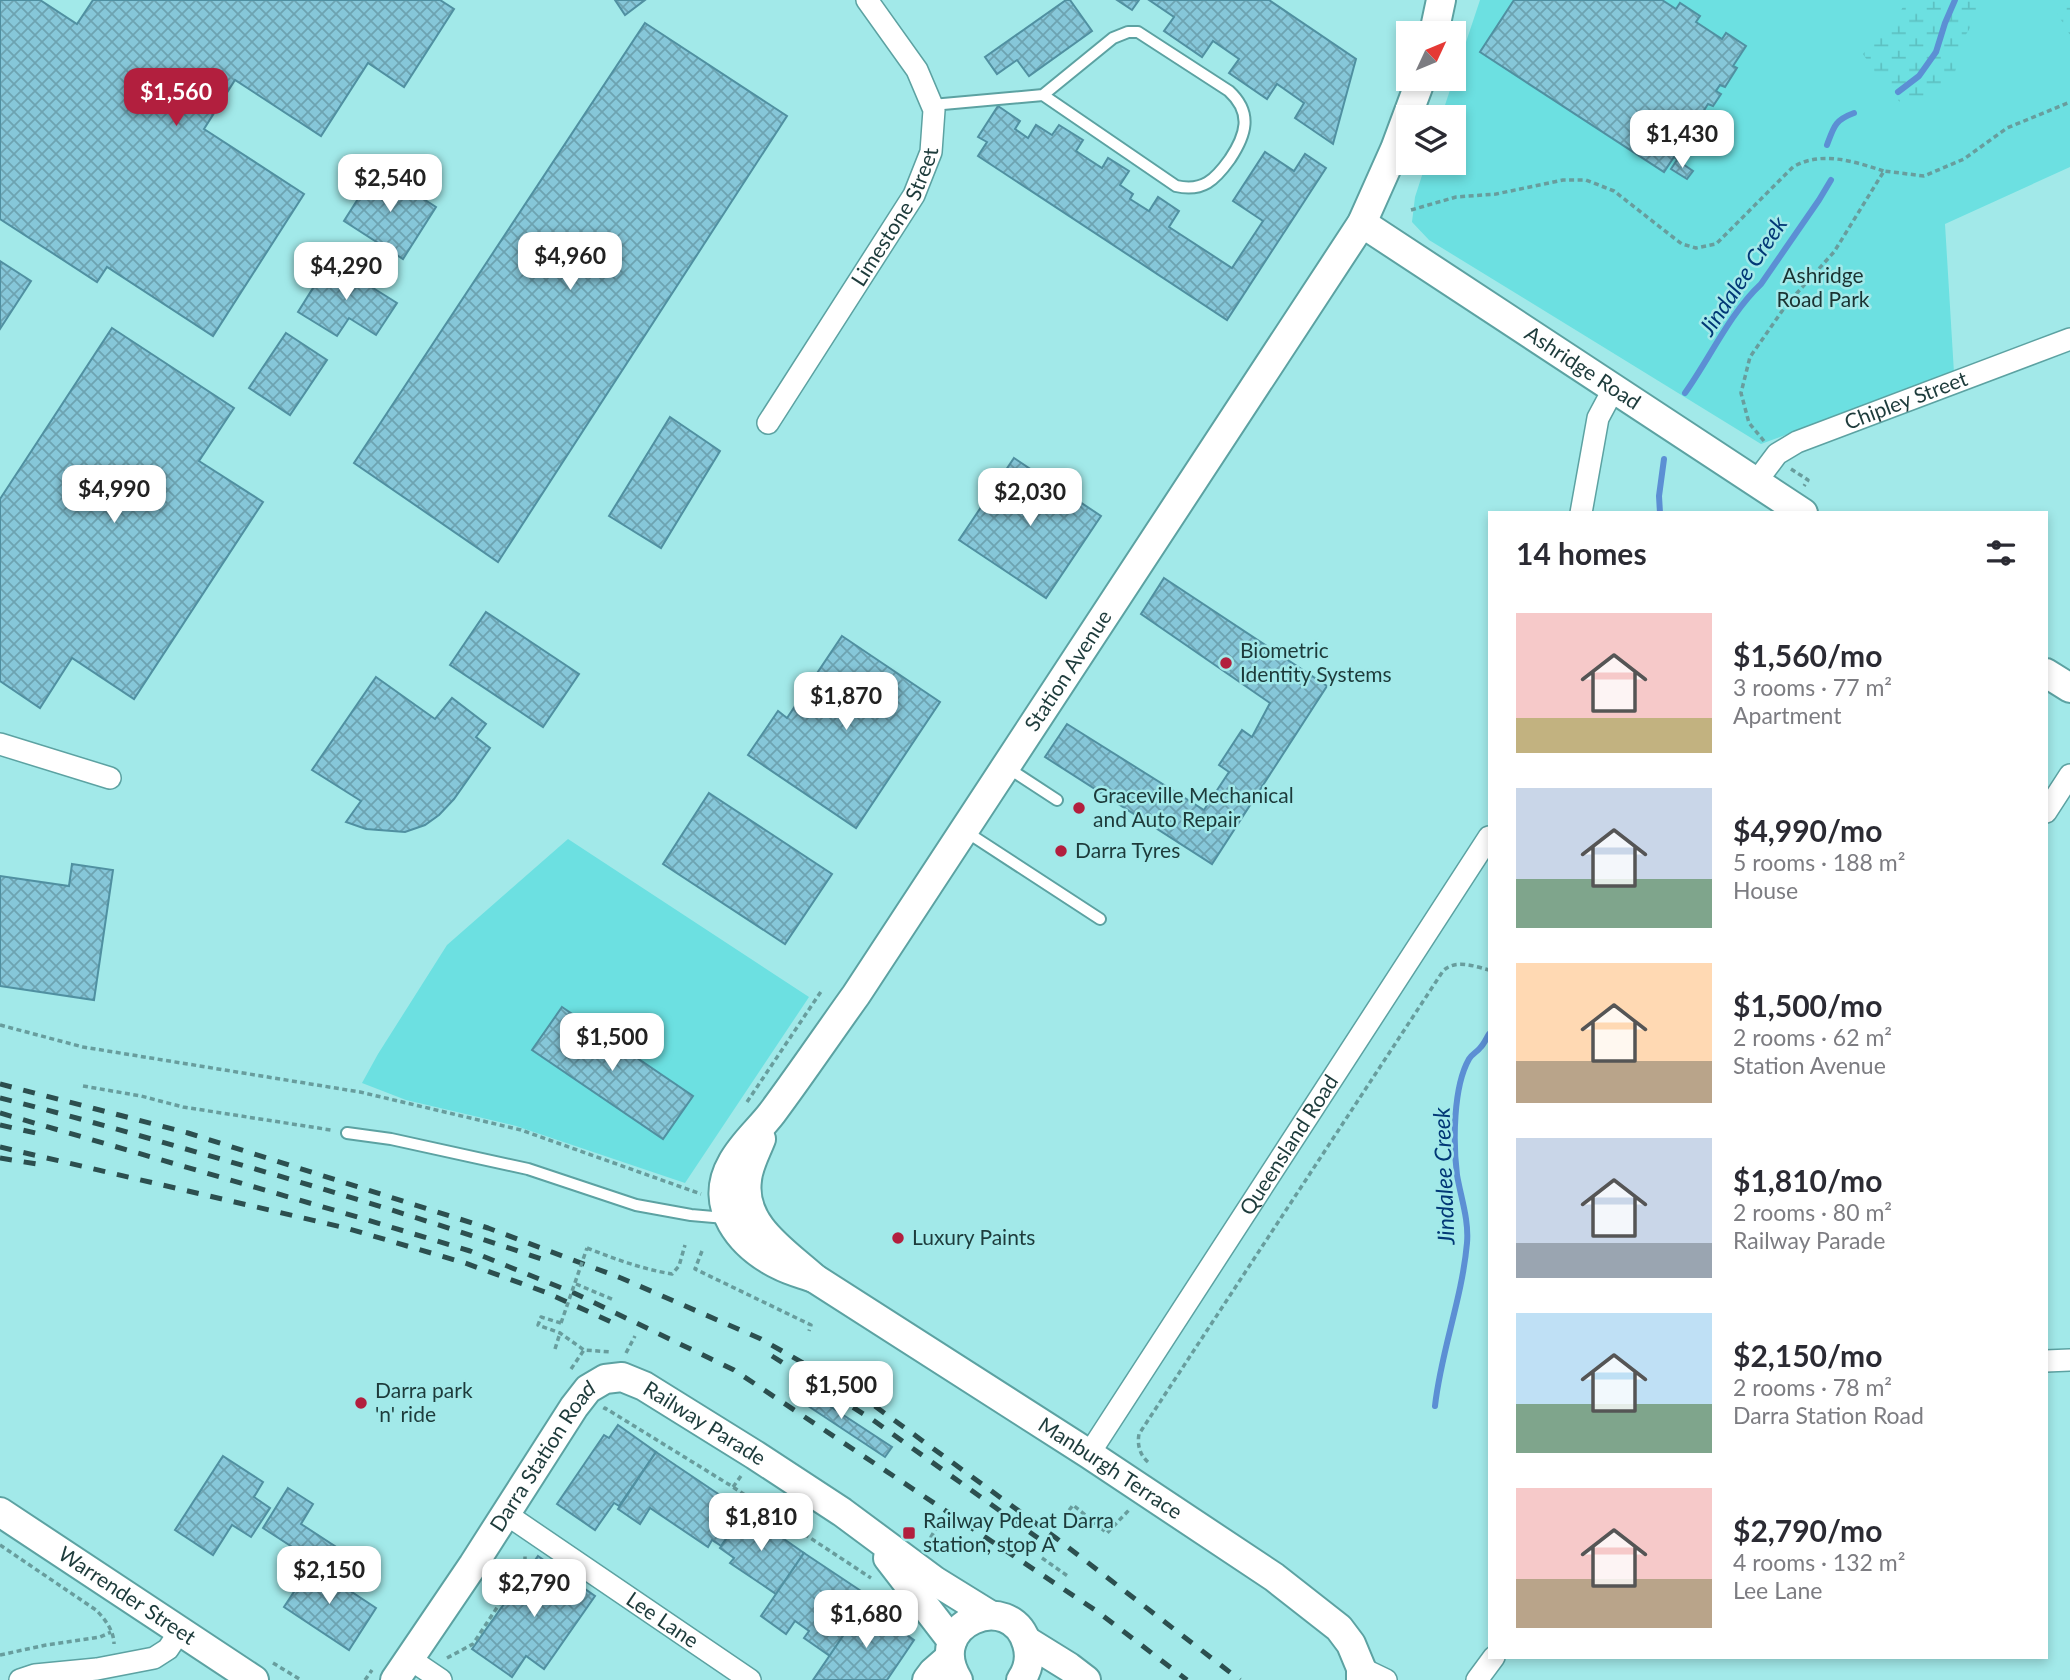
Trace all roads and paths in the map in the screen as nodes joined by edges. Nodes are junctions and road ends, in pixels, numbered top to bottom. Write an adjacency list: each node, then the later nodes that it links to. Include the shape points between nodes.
1 (867, 0): 7 (street, Limestone Street, via 918,70)
2 (1441, 0): 3 (street)
3 (1437, 21)
4 (1417, 91): 10 (street, Station Avenue)
5 (1043, 96): 5 (lane, via 1113,38 1138,32 1229,91 1238,99 1245,123 1237,149 1218,177 1190,189 1176,186); 7 (lane)
6 (2070, 102): 8 (path, via 2007,128 1964,159 1924,176)
7 (932, 105): 13 (street, Limestone Street, via 931,152 914,195)
8 (1884, 171): 9 (path, via 1847,159 1802,161 1716,244 1696,248 1682,244 1614,191 1586,180 1456,197); 14 (path, via 1834,252 1787,304 1750,357 1741,393 1749,423)
9 (1411, 210)
10 (1362, 223): 12 (street, Ashridge Road); 22 (street, Station Avenue)
11 (2070, 339): 16 (street, Chipley Street, via 1797,442 1777,454)
12 (1614, 388): 16 (street, Ashridge Road); 18 (street, via 1598,418)
13 (768, 423)
14 (1765, 442)
15 (1789, 468): 17 (path, via 1808,480)
16 (1756, 482): 17 (street, Ashridge Road)
17 (1803, 500)
18 (1581, 511)
19 (2048, 674): 20 (street)
20 (2070, 688)
21 (0, 744): 24 (street)
22 (1005, 766): 25 (lane); 27 (street, Station Avenue)
23 (2070, 775): 26 (street)
24 (110, 778)
25 (1057, 800)
26 (2048, 809)
27 (963, 830): 29 (lane); 37 (street, Station Avenue, via 856,995 731,1164 722,1201)
28 (1488, 839): 50 (street, Queensland Road)
29 (1100, 919)
30 (1488, 970): 51 (path, via 1456,964 1435,983 1139,1434 1143,1458)
31 (822, 990): 34 (path)
32 (0, 1025): 36 (path, via 83,1046 360,1092 521,1130 696,1192)
33 (83, 1086): 35 (path)
34 (742, 1109)
35 (347, 1133): 37 (lane, via 528,1169 636,1205)
36 (700, 1182)
37 (740, 1223): 50 (street, Manburgh Terrace, via 759,1253 814,1278)
38 (685, 1245): 40 (path, bridge, via 672,1274 587,1248)
39 (702, 1251): 42 (path, via 695,1269 811,1325)
40 (576, 1284): 41 (path); 43 (path, bridge, via 561,1323 541,1317 538,1325)
41 (614, 1300)
42 (809, 1331)
43 (560, 1333): 44 (path, via 584,1350 627,1353); 45 (path)
44 (635, 1336)
45 (555, 1349)
46 (2048, 1360): 47 (street)
47 (2070, 1360)
48 (604, 1379): 54 (street, Darra Station Road, via 588,1389 574,1407); 58 (street, Railway Parade, via 622,1377 644,1386)
49 (597, 1420): 63 (path, via 605,1408)
50 (1090, 1454): 73 (street, Manburgh Terrace, via 1321,1612 1351,1644)
51 (1157, 1468)
52 (1131, 1508): 55 (path, via 1107,1533 1073,1505)
53 (0, 1512): 65 (street, Warrender Street)
54 (506, 1514): 57 (street, Lee Lane); 72 (street, Darra Station Road)
55 (1063, 1517)
56 (938, 1525): 60 (path, via 929,1545)
57 (532, 1532): 74 (path, via 525,1546 525,1565 473,1644 447,1658); 78 (street, Lee Lane)
58 (870, 1534): 64 (street, Railway Parade); 70 (street, Railway Parade)
59 (0, 1545): 66 (path, via 96,1610)
60 (940, 1553)
61 (1042, 1558): 62 (path)
62 (1069, 1577)
63 (873, 1580)
64 (990, 1615): 67 (street, Railway Parade, via 1012,1623); 70 (street, via 967,1622 958,1631)
65 (180, 1631): 71 (street, via 168,1649 153,1658); 77 (street, Warrender Street)
66 (111, 1632): 68 (path); 71 (path)
67 (1027, 1641): 75 (street); 80 (street)
68 (0, 1655)
69 (1493, 1659): 81 (street)
70 (953, 1660): 79 (street)
71 (114, 1664): 76 (street)
72 (402, 1669): 74 (street)
73 (1369, 1676)
74 (439, 1678)
75 (1027, 1678)
76 (20, 1680)
77 (254, 1680)
78 (750, 1680)
79 (927, 1680)
80 (1086, 1680)
81 (1477, 1680)

